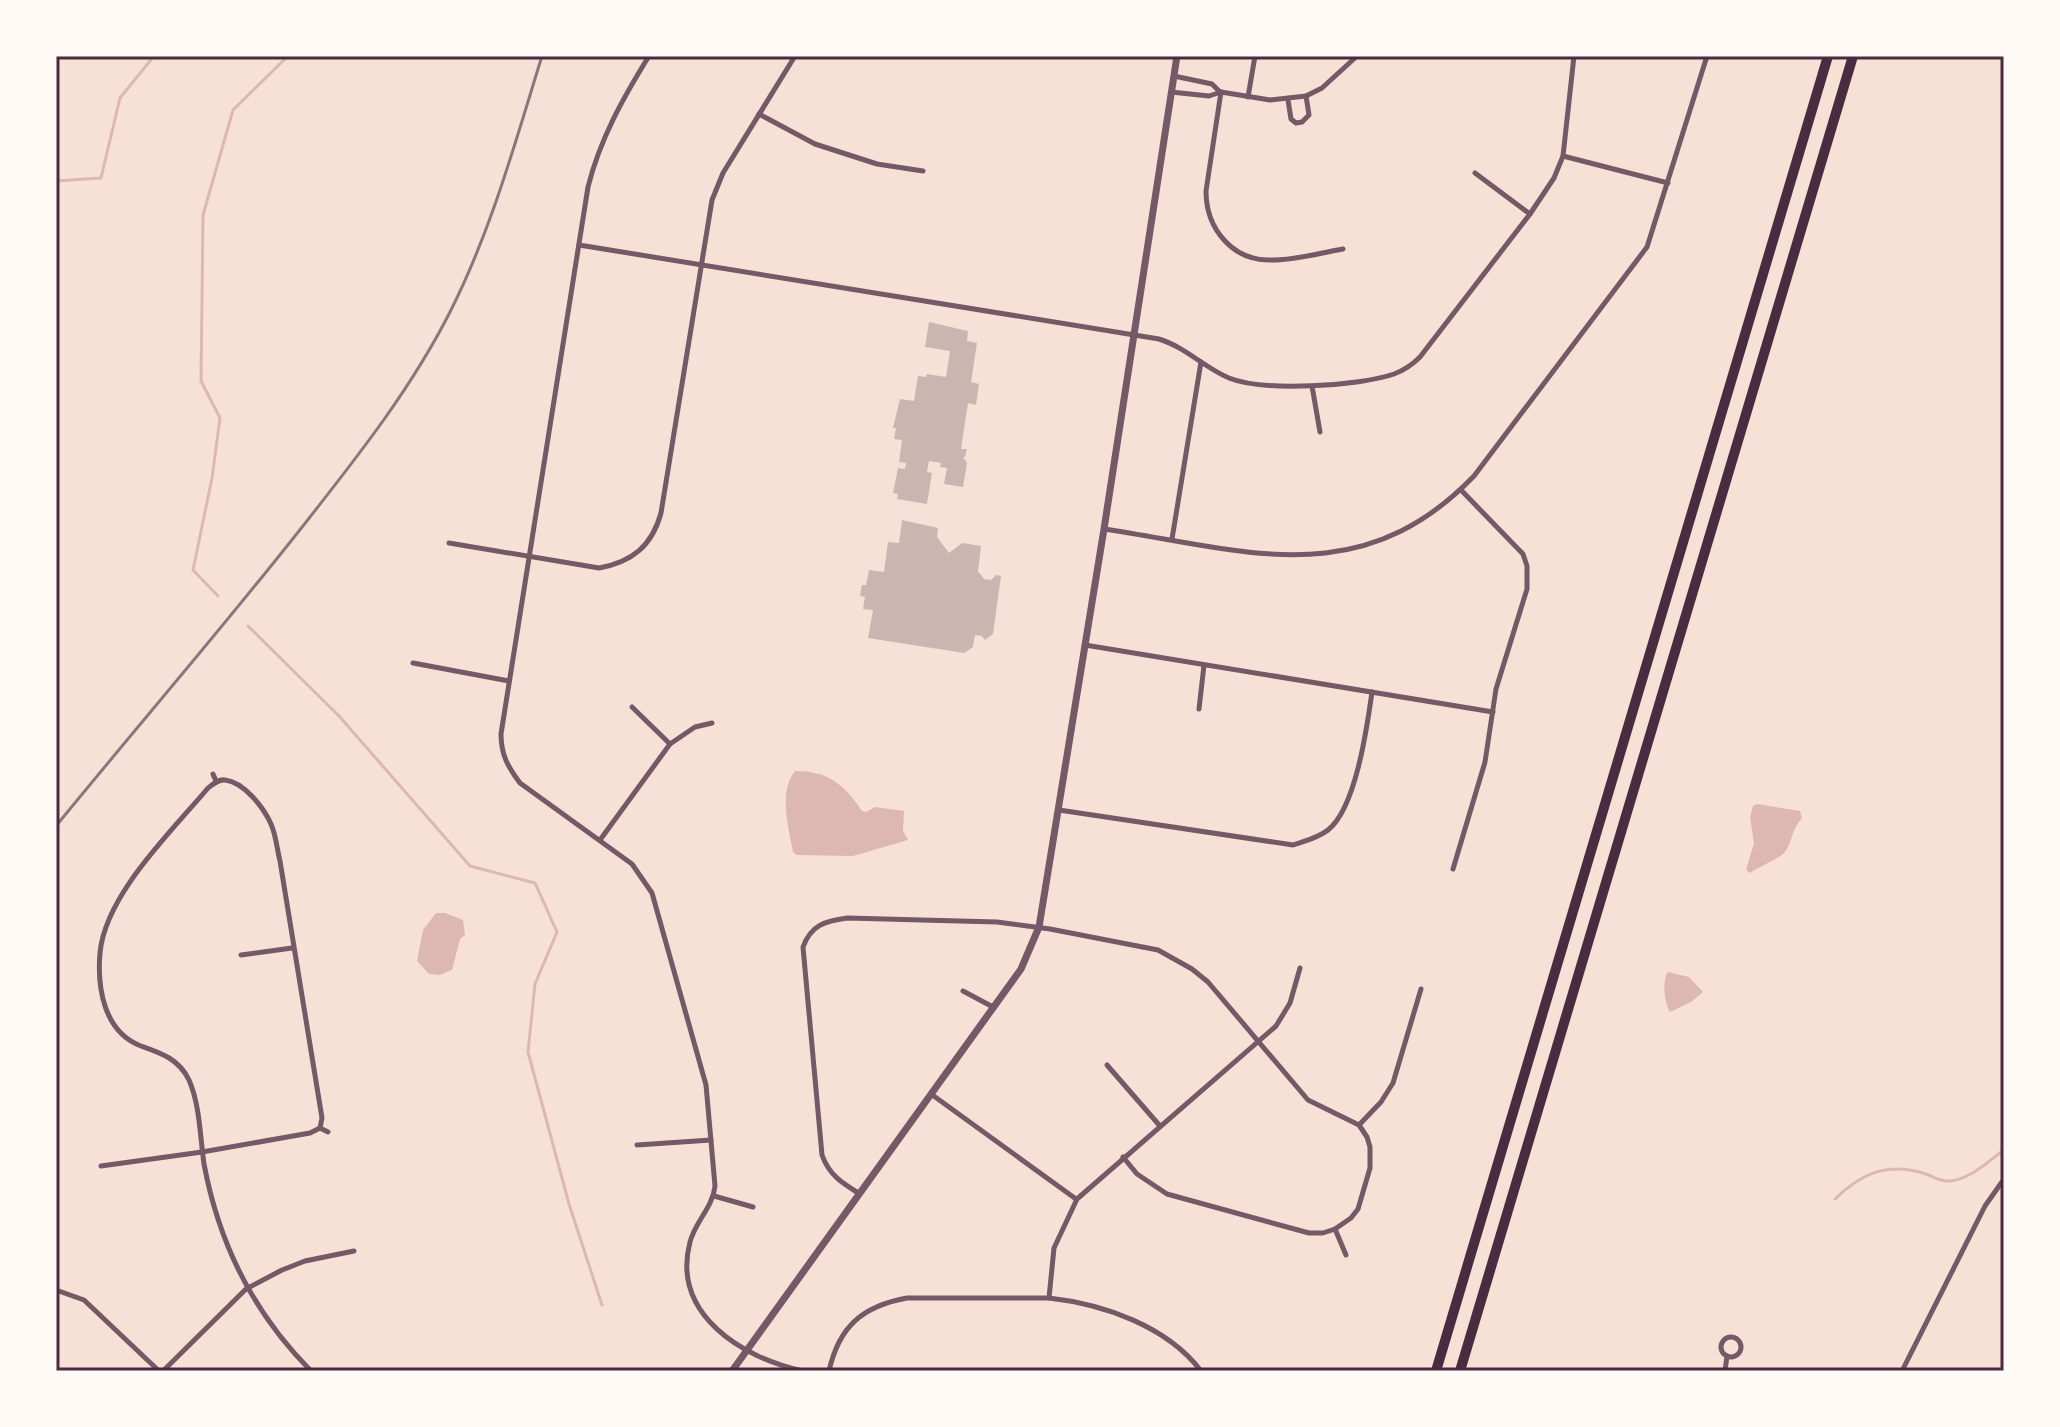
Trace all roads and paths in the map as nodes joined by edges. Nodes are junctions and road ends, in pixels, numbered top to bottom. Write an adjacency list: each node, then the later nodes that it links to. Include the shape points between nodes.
1 (649, 56): 22 (street, via 602,143)
2 (795, 56): 16 (street)
3 (1177, 56): 10 (street)
4 (1255, 56): 14 (street)
5 (1357, 56): 13 (street)
6 (1574, 56): 17 (street)
7 (1707, 56): 20 (street)
8 (1828, 56): 87 (highway)
9 (1853, 56): 88 (highway)
10 (1174, 76): 11 (street); 12 (street, via 1212,84)
11 (1171, 92): 12 (street); 25 (street)
12 (1221, 92): 14 (street); 23 (street, via 1206,191 1206,207 1217,232 1240,253 1259,259)
13 (1306, 96): 15 (street); 15 (street, via 1309,115 1302,122 1291,119)
14 (1248, 97): 15 (street)
15 (1288, 100)
16 (759, 114): 18 (street, via 815,144 877,164); 24 (street, via 712,200)
17 (1563, 156): 20 (street); 21 (street)
18 (923, 171)
19 (1475, 173): 21 (street)
20 (1668, 183): 29 (street, via 1647,247)
21 (1530, 214): 27 (street, via 1411,366 1383,377)
22 (579, 245): 24 (street); 33 (street)
23 (1343, 249)
24 (701, 263): 25 (street); 33 (street, via 661,513 652,538 635,556 613,566)
25 (1133, 335): 26 (street, via 1169,342); 30 (street)
26 (1201, 362): 27 (street, via 1241,382); 31 (street)
27 (1312, 386): 28 (street)
28 (1320, 432)
29 (1461, 490): 31 (street, via 1406,529 1330,554 1271,556); 41 (street, via 1512,541 1527,566 1527,589)
30 (1104, 529): 31 (street); 34 (street)
31 (1172, 539)
32 (449, 543): 33 (street)
33 (529, 557): 37 (street)
34 (1084, 645): 36 (street); 46 (street)
35 (413, 663): 37 (street)
36 (1204, 665): 38 (street); 40 (street)
37 (509, 681): 47 (street, via 501,734 508,767 520,783)
38 (1372, 692): 41 (street); 46 (street, via 1364,747 1341,815 1312,839 1293,845)
39 (632, 707): 43 (street)
40 (1199, 709)
41 (1493, 712): 48 (street, via 1485,762)
42 (712, 723): 43 (street, via 695,727)
43 (670, 744): 47 (street)
44 (213, 774): 45 (street)
45 (216, 781): 50 (street, via 239,786 271,824); 65 (street, via 121,894 100,950 105,1008 121,1033 169,1057 188,1078)
46 (1059, 810): 49 (street)
47 (600, 840): 63 (street, via 632,864 652,893 700,1058)
48 (1453, 869)
49 (1039, 927): 55 (street, via 1021,969); 56 (street, via 1139,945 1174,957 1208,982); 69 (street, via 847,918 816,925 807,936 804,967 822,1155 835,1177)
50 (292, 948): 51 (street); 61 (street)
51 (241, 955)
52 (1300, 968): 56 (street, via 1284,1016)
53 (1421, 989): 59 (street, via 1393,1083)
54 (963, 991): 55 (street)
55 (994, 1007): 58 (street)
56 (1259, 1041): 59 (street, via 1308,1100); 60 (street)
57 (1107, 1065): 60 (street)
58 (931, 1094): 69 (street); 71 (street)
59 (1359, 1125): 73 (street, via 1370,1147 1370,1168 1358,1209)
60 (1160, 1126): 66 (street)
61 (320, 1128): 62 (street); 65 (street)
62 (328, 1132)
63 (711, 1140): 64 (street); 70 (street)
64 (637, 1145)
65 (202, 1152): 67 (street); 76 (street, via 222,1233)
66 (1123, 1157): 71 (street); 73 (street, via 1137,1174 1167,1194 1309,1233)
67 (101, 1166)
68 (2004, 1179): 90 (street, via 1985,1206)
69 (860, 1194): 79 (street)
70 (714, 1196): 72 (street); 79 (street, via 691,1237 685,1270 693,1299 709,1322)
71 (1077, 1199): 78 (street, via 1054,1248)
72 (753, 1207)
73 (1335, 1229): 75 (street)
74 (354, 1251): 76 (street, via 305,1261)
75 (1346, 1255)
76 (246, 1289): 81 (street); 82 (street)
77 (56, 1290): 81 (street, via 84,1300)
78 (1049, 1298): 85 (street, via 889,1301 847,1329); 86 (street, via 1132,1320 1173,1345)
79 (746, 1351): 83 (street); 84 (street)
80 (1727, 1356): 80 (street, via 1721,1344 1733,1337 1741,1348); 89 (street)
81 (161, 1371)
82 (311, 1371)
83 (732, 1371)
84 (803, 1371)
85 (829, 1371)
86 (1201, 1371)
87 (1436, 1371)
88 (1460, 1371)
89 (1725, 1371)
90 (1902, 1371)

